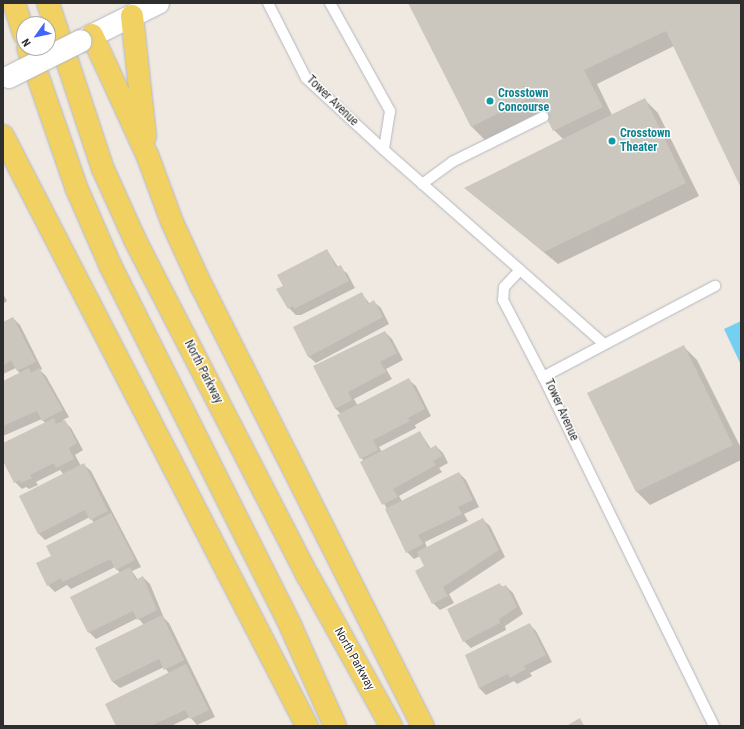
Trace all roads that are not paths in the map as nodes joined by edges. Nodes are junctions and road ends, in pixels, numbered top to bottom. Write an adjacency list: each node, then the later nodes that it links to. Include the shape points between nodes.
1 (14, 3): 6 (main road)
2 (48, 3): 22 (main road, North Parkway, via 103,169 135,240 308,576)
3 (158, 3): 7 (main road)
4 (268, 3): 13 (lane, Tower Avenue, via 306,78)
5 (330, 3): 13 (lane, via 390,111)
6 (18, 16)
7 (132, 16): 8 (main road); 14 (main road)
8 (86, 38): 10 (main road, bridge); 14 (main road)
9 (31, 56): 21 (main road, via 76,187 110,265 291,627)
10 (6, 78)
11 (543, 117): 15 (lane, via 452,162)
12 (3, 136): 20 (main road)
13 (384, 150): 15 (lane, Tower Avenue)
14 (148, 157): 23 (main road, via 172,222 200,283)
15 (422, 184): 16 (lane, Tower Avenue)
16 (520, 270): 18 (lane, Tower Avenue); 19 (lane, via 504,287 503,300)
17 (716, 286): 18 (lane)
18 (604, 344): 19 (lane, Tower Avenue)
19 (543, 377): 24 (lane, Tower Avenue)
20 (307, 726)
21 (335, 726)
22 (390, 726)
23 (423, 726)
24 (714, 726)

